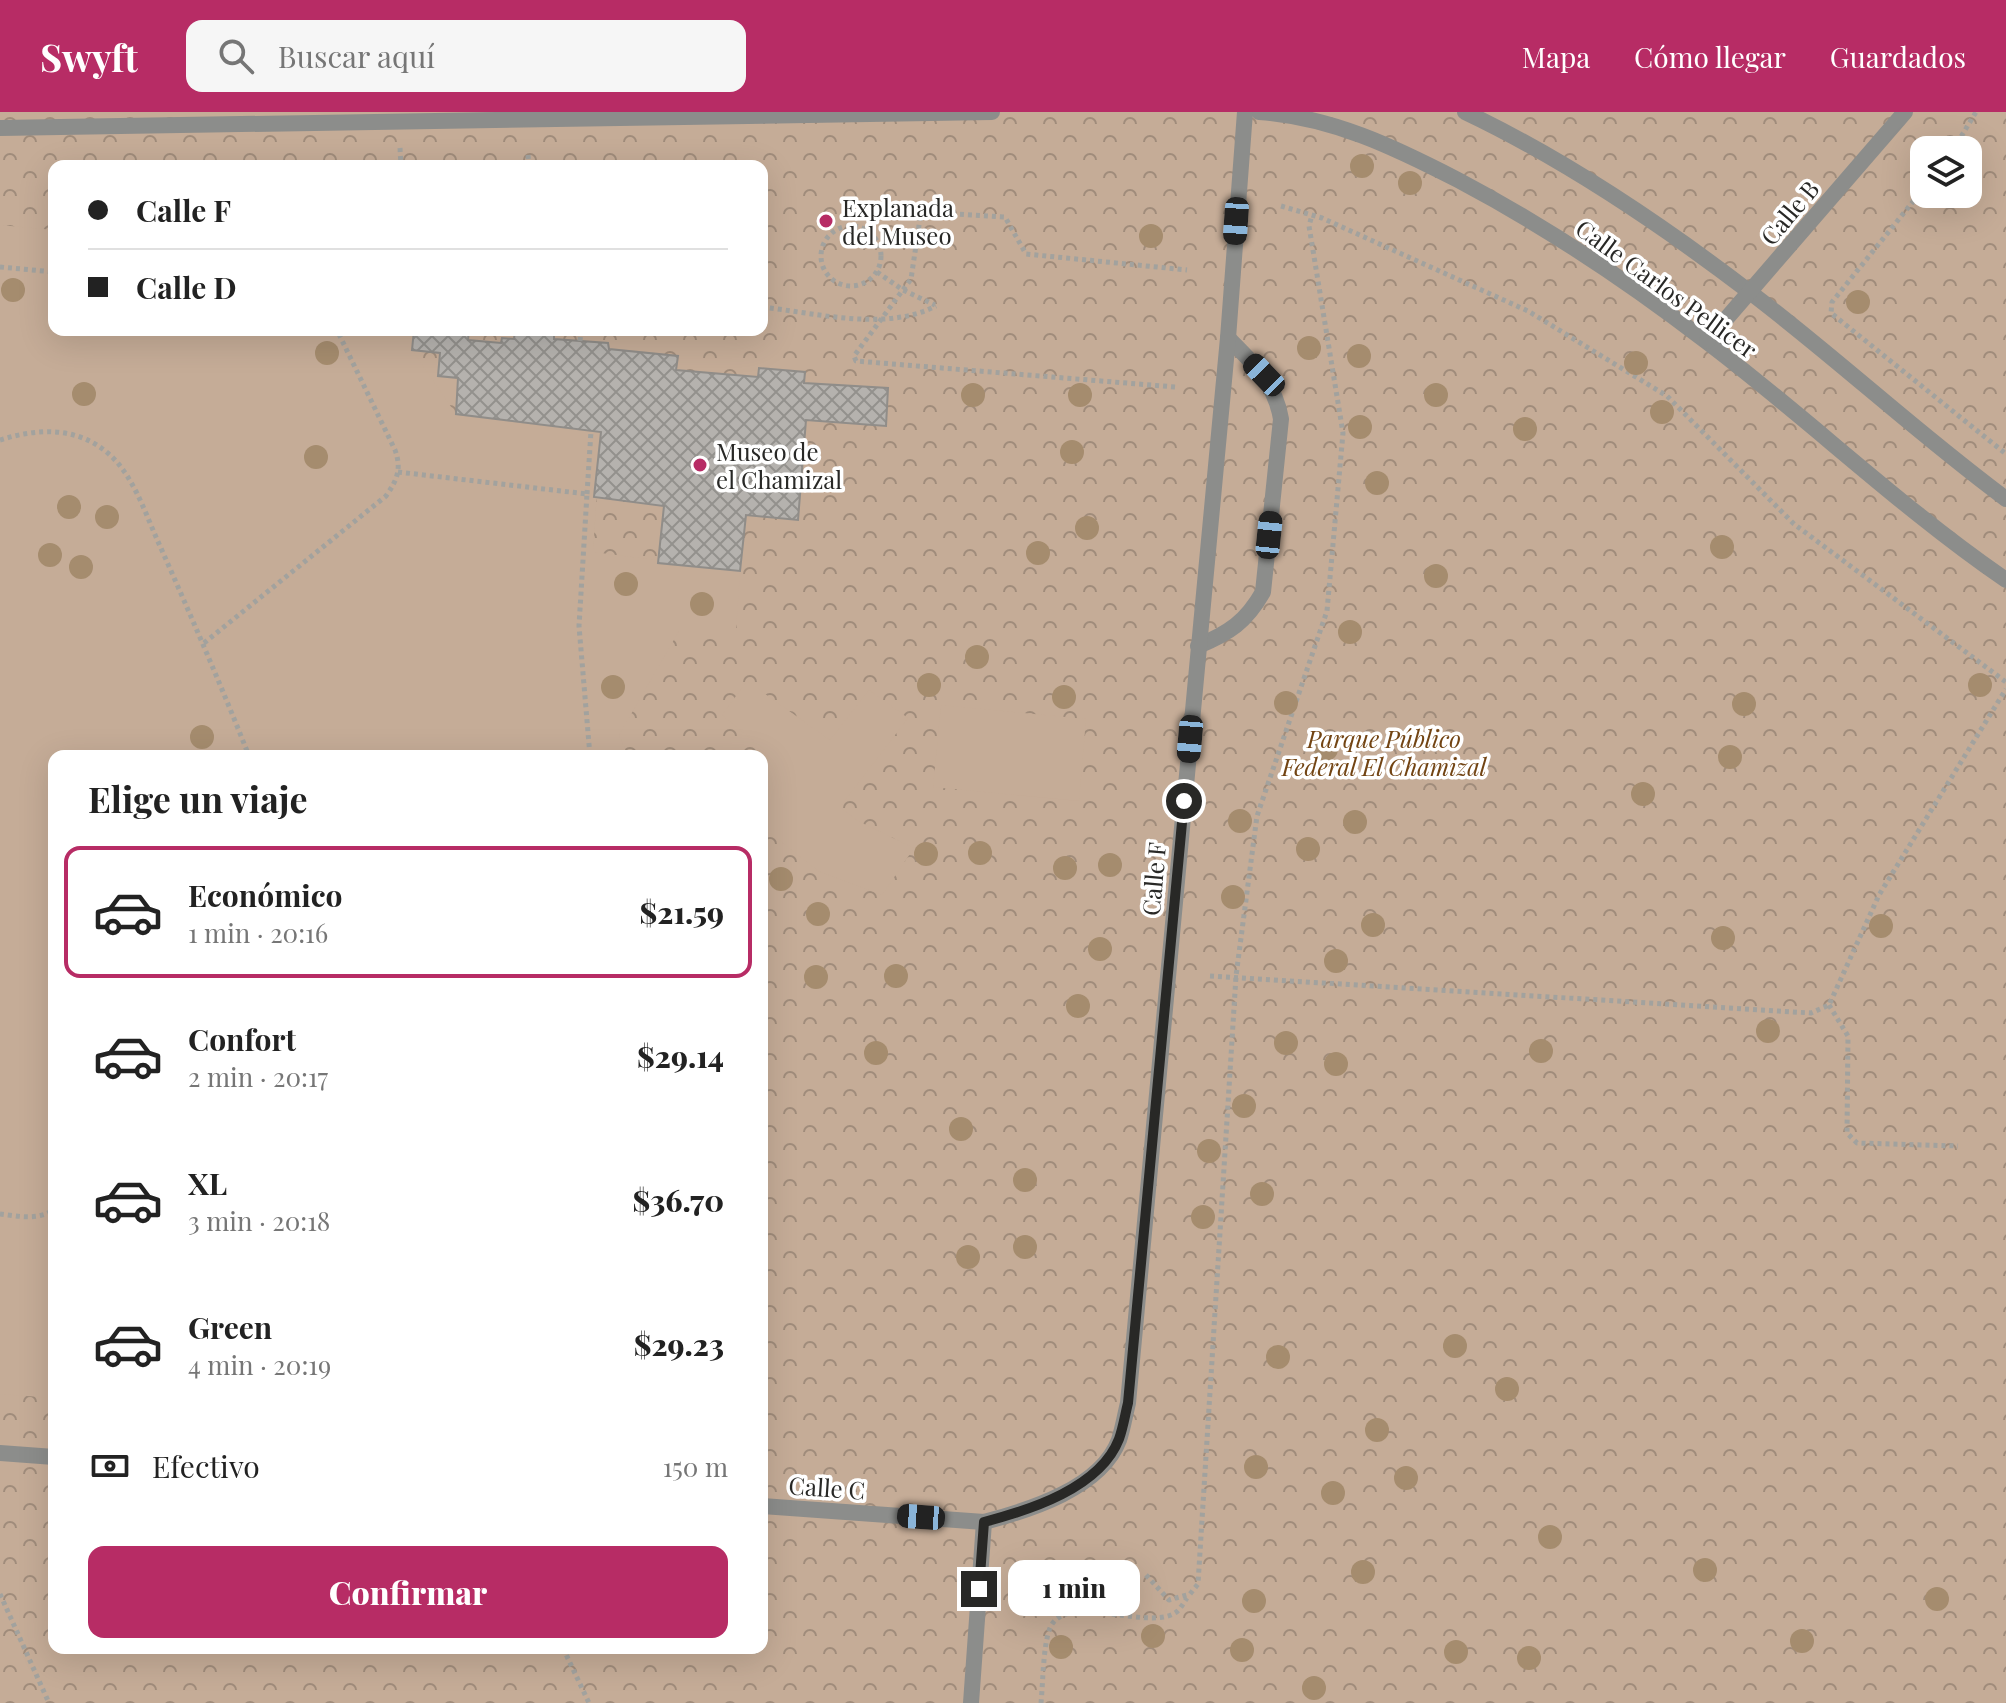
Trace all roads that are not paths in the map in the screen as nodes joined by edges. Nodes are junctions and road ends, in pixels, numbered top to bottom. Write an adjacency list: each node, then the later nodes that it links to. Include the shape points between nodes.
1 (992, 112): 6 (street)
2 (1245, 112): 8 (street, Calle F)
3 (1259, 112): 9 (street, Calle Carlos Pellicer, via 1336,125 1402,151 1515,210)
4 (1465, 112): 7 (street, Calle Carlos Pellicer, via 1591,183)
5 (1905, 112): 7 (street, Calle B)
6 (0, 128)
7 (1751, 293): 9 (street, Calle B); 10 (street, Calle Carlos Pellicer)
8 (1228, 338): 12 (street, Calle F); 12 (street, via 1264,375 1277,396 1281,419 1263,592 1249,616 1231,632)
9 (1707, 341): 11 (street, Calle Carlos Pellicer, via 1948,540)
10 (2006, 499)
11 (2006, 580)
12 (1198, 646): 16 (street, Calle F, via 1128,1403 1118,1441 1085,1481 1016,1514)
13 (0, 1453): 14 (street)
14 (48, 1457)
15 (768, 1506): 16 (street, Calle C)
16 (984, 1522): 17 (street)
17 (971, 1703)

